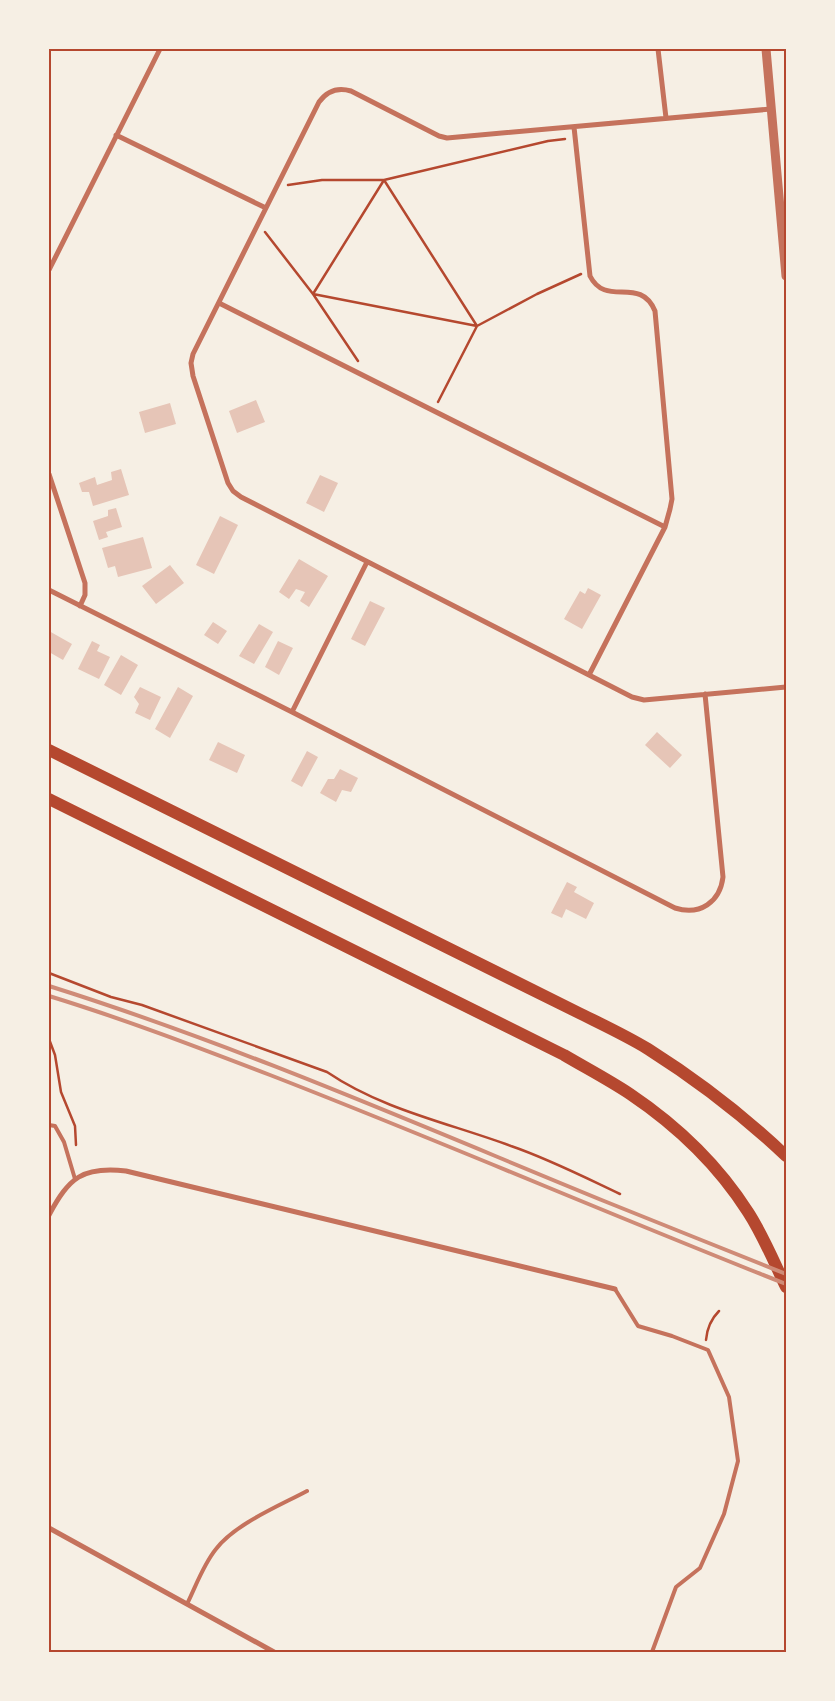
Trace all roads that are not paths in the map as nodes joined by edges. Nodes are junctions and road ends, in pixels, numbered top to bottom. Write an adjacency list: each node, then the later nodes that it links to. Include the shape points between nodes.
1 (160, 49): 7 (street)
2 (658, 49): 5 (street)
3 (766, 49): 4 (street)
4 (771, 109): 5 (street); 10 (street)
5 (666, 118): 6 (street)
6 (574, 127): 8 (street, via 447,138 351,91 337,89 319,102); 13 (street, via 592,280 612,293 640,294 649,300 655,311 672,499)
7 (116, 136): 8 (street); 9 (street)
8 (266, 208): 11 (street)
9 (49, 270)
10 (786, 276)
11 (219, 303): 13 (street); 14 (street, via 193,354 191,370 230,487 241,497)
12 (49, 474): 16 (street, via 85,583 85,595)
13 (664, 527): 17 (street)
14 (367, 562): 17 (street); 20 (street)
15 (49, 590): 16 (street)
16 (80, 606): 20 (street)
17 (589, 675): 19 (street, via 638,699)
18 (786, 687): 19 (street)
19 (705, 694): 20 (street, via 723,877 714,901 692,911 675,908)
20 (292, 712)
21 (49, 750): 24 (main road, via 648,1049 718,1097)
22 (49, 799): 27 (main road, via 564,1055 630,1094 684,1136 718,1171 748,1212)
23 (49, 1124): 25 (lane, via 56,1126 64,1142)
24 (786, 1156)
25 (75, 1179): 26 (street, via 60,1195); 28 (street, via 89,1172 126,1171)
26 (49, 1215)
27 (786, 1287)
28 (615, 1289): 33 (lane, via 638,1326 708,1350 728,1397 738,1461 724,1514 700,1568 676,1586)
29 (307, 1491): 31 (lane, via 229,1535 209,1558)
30 (49, 1528): 31 (street)
31 (187, 1604): 32 (street)
32 (274, 1652)
33 (652, 1652)

